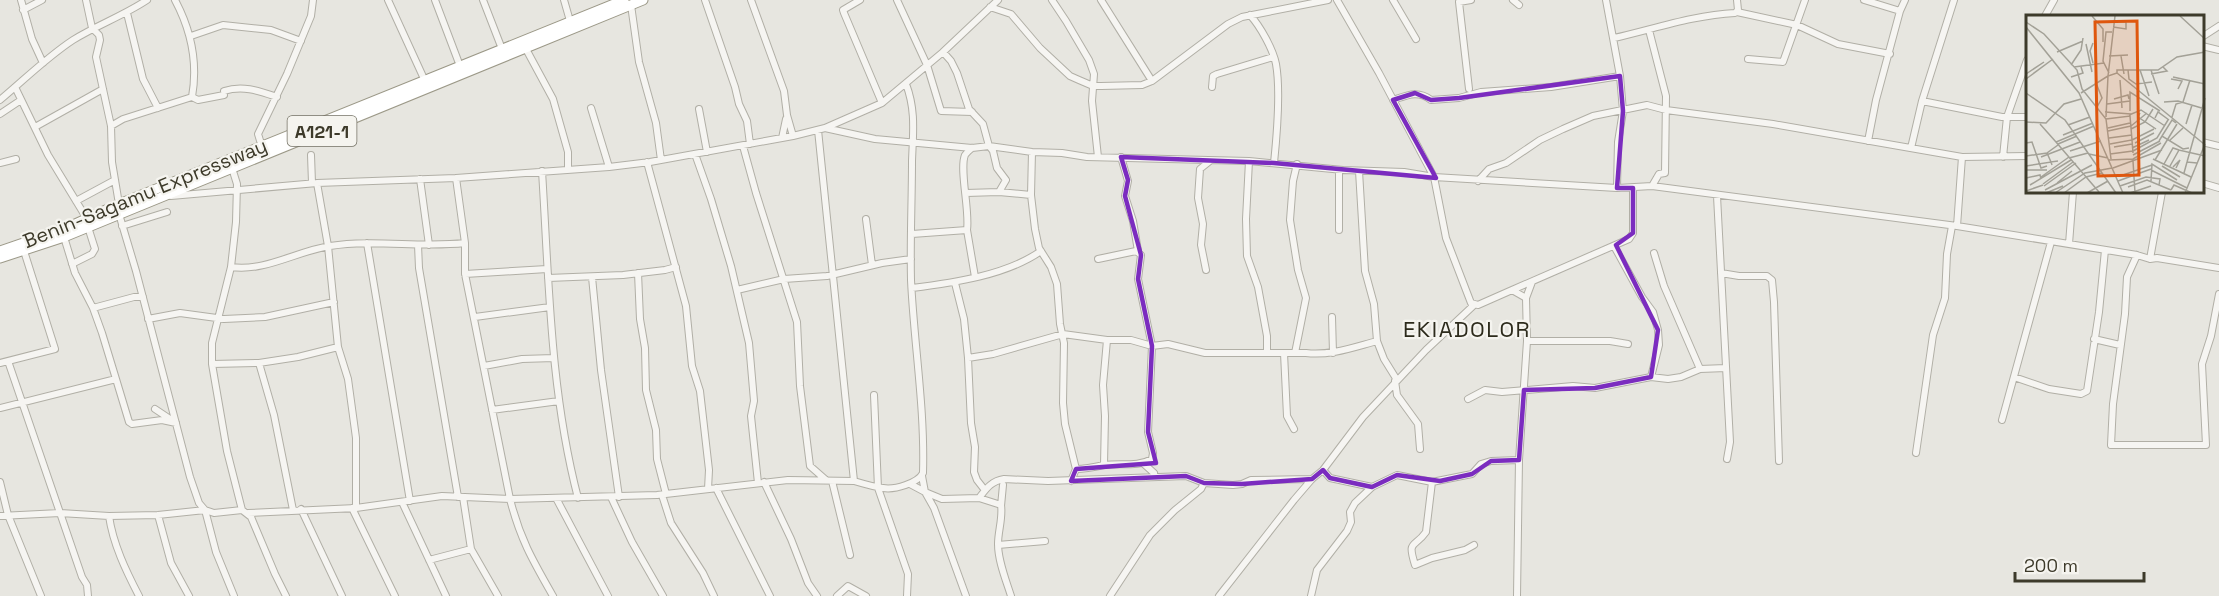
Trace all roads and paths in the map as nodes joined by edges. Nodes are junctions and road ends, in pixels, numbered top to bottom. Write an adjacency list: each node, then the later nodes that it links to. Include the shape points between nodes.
1 (21, 0): 36 (street)
2 (42, 0): 36 (street)
3 (86, 0): 45 (street)
4 (147, 0): 39 (street)
5 (175, 0): 47 (street)
6 (307, 0): 32 (street)
7 (388, 0): 65 (street)
8 (435, 0): 63 (street)
9 (483, 0): 53 (street)
10 (564, 0): 42 (street)
11 (643, 0): 33 (highway, A121-1)
12 (705, 0): 100 (street, via 747,121)
13 (751, 0): 89 (street, via 784,91)
14 (860, 0): 80 (street, via 843,10)
15 (897, 0): 62 (street)
16 (998, 0): 35 (street)
17 (1052, 0): 68 (street, via 1089,60)
18 (1101, 0): 66 (street)
19 (1328, 0): 40 (street)
20 (1337, 0): 77 (street)
21 (1393, 0): 50 (street)
22 (1471, 0): 31 (street)
23 (1513, 0): 34 (street)
24 (1606, 0): 49 (street)
25 (1737, 0): 38 (street)
26 (1805, 0): 43 (street)
27 (1864, 0): 37 (street)
28 (1905, 0): 37 (street)
29 (1954, 0): 79 (street)
30 (2054, 0): 41 (street)
31 (1459, 1): 72 (street)
32 (313, 3): 51 (street)
33 (627, 3): 42 (highway, Benin-Sagamu Expressway / A121-1); 54 (highway, A121-1); 116 (street)
34 (1519, 5)
35 (990, 7): 56 (street); 68 (street, via 1011,14 1070,76)
36 (23, 10): 60 (street)
37 (1900, 11): 57 (street)
38 (1737, 12): 43 (street); 46 (street)
39 (127, 13): 45 (street); 82 (street, via 143,79)
40 (1250, 15): 58 (street); 66 (street, via 1228,24)
41 (2046, 15)
42 (570, 21): 53 (highway, Benin-Sagamu Expressway / A121-1)
43 (1797, 25): 57 (street, via 1838,44); 59 (street, via 1783,62)
44 (2219, 26): 48 (street)
45 (92, 28): 60 (street); 71 (street, via 100,40 96,57)
46 (1649, 30): 49 (street); 86 (street, via 1666,96)
47 (190, 36): 51 (street, via 224,25 271,30); 73 (street)
48 (2204, 36)
49 (1614, 38): 64 (street)
50 (1416, 39)
51 (301, 41): 74 (street)
52 (2204, 46): 55 (street)
53 (502, 49): 63 (highway, Benin-Sagamu Expressway / A121-1)
54 (526, 49): 124 (highway, A121-1); 125 (street, via 553,99 568,152)
55 (2219, 50)
56 (943, 52): 62 (street); 87 (street, via 954,67)
57 (1890, 54): 97 (street)
58 (1273, 57): 70 (street, via 1217,74 1213,76); 121 (street, via 1277,131)
59 (1748, 59)
60 (43, 63): 69 (street)
61 (2026, 63): 90 (street)
62 (927, 65): 67 (street); 87 (street, via 941,111)
63 (460, 66): 65 (highway, Benin-Sagamu Expressway / A121-1)
64 (1620, 76): 72 (street, via 1551,87); 78 (street)
65 (424, 81): 103 (highway, Benin-Sagamu Expressway / A121-1)
66 (1152, 81): 68 (street, via 1142,85)
67 (906, 84): 80 (street); 99 (street, via 913,110)
68 (1093, 86): 111 (street)
69 (15, 87): 75 (street); 76 (street)
70 (1212, 87)
71 (103, 89): 92 (street); 93 (street)
72 (1471, 92): 77 (street, via 1431,100 1415,93)
73 (192, 97): 74 (street, via 198,100 234,88); 82 (street)
74 (277, 97): 103 (street, via 258,134)
75 (0, 100)
76 (21, 100): 88 (street); 93 (street)
77 (1393, 100): 129 (street)
78 (1622, 101): 81 (street); 85 (street)
79 (1922, 102): 90 (street); 105 (street)
80 (882, 103): 94 (street)
81 (1633, 107): 85 (street); 86 (street, via 1647,105)
82 (158, 108): 92 (street)
83 (591, 108): 123 (street)
84 (699, 110): 106 (street)
85 (1623, 111): 133 (street, via 1593,116 1563,129 1489,169); 137 (street)
86 (1666, 111): 97 (street); 136 (street, via 1665,173 1659,174)
87 (972, 112): 101 (street, via 983,124)
88 (0, 114)
89 (787, 115): 95 (street); 96 (street)
90 (2007, 117): 91 (street); 114 (street)
91 (2026, 117)
92 (111, 126): 132 (street)
93 (35, 127): 148 (street)
94 (822, 129): 95 (street); 99 (street); 188 (street)
95 (793, 136): 96 (street)
96 (782, 138): 100 (street)
97 (1868, 141): 105 (street)
98 (2204, 142): 102 (street)
99 (913, 143): 104 (street); 157 (street)
100 (747, 145): 106 (street); 192 (street, via 756,193)
101 (989, 146): 104 (street); 107 (street); 141 (street, via 1006,180)
102 (2219, 146)
103 (262, 147): 149 (highway, Benin-Sagamu Expressway / A121-1)
104 (972, 148): 142 (street, via 965,155 963,167)
105 (1911, 148): 113 (street)
106 (707, 152): 108 (street)
107 (1032, 152): 111 (street); 145 (street)
108 (695, 154): 116 (street); 196 (street)
109 (310, 155): 134 (street)
110 (2026, 156): 114 (street)
111 (1098, 157): 112 (street)
112 (1121, 157): 117 (street); 171 (street, via 1128,181 1125,196)
113 (1962, 157): 114 (street); 154 (street)
114 (2003, 157)
115 (16, 159): 120 (street)
116 (662, 160): 119 (street)
117 (1211, 161): 118 (street); 184 (street, via 1200,169 1198,177)
118 (1249, 161): 121 (street); 220 (street, via 1247,256 1258,287)
119 (647, 162): 123 (street); 181 (street)
120 (0, 163)
121 (1274, 163): 122 (street)
122 (1297, 164): 126 (street); 219 (street, via 1290,220 1306,298)
123 (609, 167): 125 (street)
124 (232, 168): 140 (street); 147 (highway, A121-1)
125 (568, 169): 127 (street)
126 (1339, 170): 128 (street); 156 (street)
127 (542, 171): 130 (street); 183 (street)
128 (1359, 171): 129 (street); 212 (street, via 1365,271 1374,304)
129 (1434, 177): 133 (street); 202 (street, via 1446,238)
130 (456, 178): 131 (street); 161 (street)
131 (420, 179): 134 (street); 164 (street)
132 (115, 180): 148 (street); 149 (street)
133 (1478, 180): 137 (street)
134 (315, 183): 140 (street); 165 (street)
135 (2204, 184): 139 (street)
136 (1652, 186): 138 (street); 146 (street)
137 (1617, 188): 138 (street)
138 (1633, 188): 166 (street, via 1633,233)
139 (2219, 188)
140 (237, 189): 147 (street); 180 (street)
141 (999, 192): 142 (street); 145 (street)
142 (966, 193): 155 (street)
143 (2073, 194): 162 (street)
144 (2162, 194): 177 (street)
145 (1031, 195): 170 (street)
146 (1717, 196): 154 (street); 186 (street)
147 (161, 197): 149 (highway, A121-1)
148 (76, 201): 152 (street)
149 (119, 209): 152 (highway, A121-1); 153 (street)
150 (167, 212): 153 (street)
151 (866, 219): 179 (street)
152 (88, 223): 158 (highway, A121-1); 168 (highway, Benin-Sagamu Expressway / A121-1); 178 (street, via 95,249)
153 (122, 226): 199 (street)
154 (1954, 226): 159 (street); 247 (street, via 1947,254 1945,298 1933,335)
155 (966, 230): 157 (street); 190 (street)
156 (1339, 230)
157 (912, 234): 175 (street)
158 (64, 237): 169 (highway, A121-1); 178 (street)
159 (2051, 242): 162 (street); 232 (street)
160 (367, 243): 163 (street); 165 (street); 283 (street)
161 (465, 243): 164 (street); 187 (street)
162 (2069, 244): 167 (street)
163 (418, 245): 164 (street); 276 (street)
164 (429, 245)
165 (328, 246): 180 (street, via 250,268); 201 (street)
166 (1614, 246): 193 (street); 231 (street, via 1653,312 1659,345)
167 (2105, 250): 173 (street); 210 (street)
168 (0, 251)
169 (24, 251): 174 (highway, A121-1); 224 (street, via 55,349)
170 (1041, 251): 190 (street); 209 (street, via 1057,284)
171 (1138, 251): 176 (street); 216 (street, via 1139,288)
172 (1654, 253): 230 (street)
173 (2137, 255): 177 (street); 215 (street, via 2127,277)
174 (0, 258)
175 (911, 259): 179 (street); 195 (street)
176 (1098, 259)
177 (2150, 259): 182 (street)
178 (72, 264): 203 (street)
179 (872, 265): 188 (street)
180 (231, 267): 208 (street)
181 (676, 267): 185 (street); 272 (street, via 686,306 692,366 700,391)
182 (2219, 268)
183 (547, 269): 187 (street); 191 (street)
184 (1206, 270)
185 (638, 273): 189 (street); 275 (street, via 646,390 656,430)
186 (1721, 273): 229 (street); 250 (street, via 1767,276 1772,280)
187 (465, 274): 205 (street)
188 (833, 274): 192 (street); 261 (street)
189 (592, 276): 191 (street); 278 (street)
190 (975, 277): 194 (street)
191 (548, 278): 204 (street)
192 (784, 279): 196 (street); 253 (street, via 797,322)
193 (1532, 282): 197 (street); 200 (street)
194 (955, 283): 195 (street); 223 (street)
195 (912, 288): 257 (street, via 922,408)
196 (737, 290): 265 (street, via 749,343 754,400 751,416)
197 (1512, 290): 200 (street); 202 (street)
198 (2219, 294): 215 (street, via 2202,364 2206,446 2111,445)
199 (142, 297): 203 (street); 207 (street)
200 (1526, 298): 213 (street)
201 (334, 302): 208 (street, via 265,317); 217 (street)
202 (1474, 305): 234 (street)
203 (93, 308): 233 (street)
204 (550, 308): 205 (street); 222 (street)
205 (475, 317): 228 (street)
206 (1332, 317): 221 (street)
207 (147, 319): 208 (street, via 180,313); 244 (street)
208 (219, 319): 227 (street, via 212,343)
209 (1063, 334): 211 (street); 223 (street); 254 (street, via 1063,404)
210 (2094, 339): 215 (street); 232 (street, via 2089,385 2081,394 2049,389)
211 (1107, 340): 216 (street, via 1131,340); 252 (street)
212 (1377, 340): 221 (street); 234 (street)
213 (1527, 341): 214 (street); 235 (street)
214 (1628, 344)
215 (2120, 345)
216 (1152, 346): 220 (street, via 1168,344 1205,353); 251 (street, via 1148,432 1153,453 1152,459)
217 (338, 347): 226 (street); 286 (street, via 348,379 356,438)
218 (1284, 352): 219 (street); 220 (street); 245 (street, via 1287,416)
219 (1295, 352): 221 (street)
220 (1267, 353)
221 (1333, 353)
222 (554, 358): 228 (street, via 522,358); 238 (street)
223 (968, 358): 273 (street, via 974,471)
224 (8, 361): 225 (street); 239 (street)
225 (0, 363)
226 (259, 363): 227 (street); 288 (street)
227 (212, 364): 290 (street, via 227,451)
228 (484, 366): 242 (street)
229 (1726, 368): 230 (street); 248 (street, via 1730,442)
230 (1700, 369): 231 (street, via 1668,379)
231 (1651, 377): 235 (street, via 1595,388)
232 (2014, 377): 243 (street)
233 (116, 379): 239 (street); 244 (street, via 129,422)
234 (1396, 380): 246 (street, via 1397,395 1418,424); 255 (street)
235 (1524, 390): 237 (street, via 1485,390); 249 (street)
236 (874, 394): 271 (street)
237 (1468, 399)
238 (559, 400): 242 (street); 280 (street)
239 (23, 402): 240 (street); 291 (street)
240 (0, 408)
241 (155, 409): 244 (street)
242 (492, 410): 282 (street)
243 (2001, 420)
244 (176, 423): 287 (street, via 190,477)
245 (1294, 429)
246 (1420, 449)
247 (1916, 453)
248 (1727, 459)
249 (1519, 460): 264 (street, via 1491,461 1481,464 1472,474); 326 (street)
250 (1779, 461)
251 (1144, 464): 252 (street); 256 (street)
252 (1104, 465): 254 (street)
253 (810, 466): 259 (street); 260 (street)
254 (1076, 470): 262 (street)
255 (1323, 470): 258 (street); 269 (street, via 1330,478)
256 (1154, 473)
257 (922, 476): 267 (street); 274 (street)
258 (1312, 479): 266 (street, via 1251,480 1233,485); 324 (street)
259 (806, 480): 260 (street); 265 (street)
260 (830, 481): 261 (street); 300 (street)
261 (854, 481): 271 (street)
262 (1071, 481): 266 (street, via 1186,476); 273 (street, via 1004,479)
263 (0, 482): 292 (street)
264 (1432, 482): 269 (street, via 1397,475); 298 (street, via 1426,532 1410,551 1415,566)
265 (761, 483): 270 (street); 317 (street)
266 (1204, 483): 323 (street, via 1150,535)
267 (910, 484): 271 (street); 274 (street)
268 (1003, 485): 285 (street)
269 (1372, 487): 325 (street, via 1355,503 1347,531 1317,570)
270 (716, 488): 272 (street); 316 (street)
271 (878, 488): 320 (street, via 908,574)
272 (708, 489): 275 (street)
273 (984, 489): 281 (street)
274 (925, 492): 281 (street, via 942,499); 321 (street)
275 (664, 494): 278 (street); 315 (street, via 671,523)
276 (460, 497): 282 (street); 283 (street); 299 (street)
277 (611, 497): 278 (street); 280 (street); 314 (street)
278 (619, 497)
279 (556, 498): 280 (street); 282 (street); 313 (street)
280 (578, 498)
281 (979, 498): 285 (street)
282 (510, 499): 312 (street, via 525,549)
283 (410, 501): 284 (street)
284 (402, 502): 286 (street); 301 (street)
285 (1001, 506): 297 (street)
286 (354, 508): 289 (street); 309 (street)
287 (205, 510): 290 (street); 293 (street); 306 (street)
288 (293, 510): 289 (street); 290 (street)
289 (301, 510): 308 (street)
290 (245, 512): 307 (street)
291 (60, 513): 292 (street); 295 (street); 303 (street)
292 (8, 515): 294 (street); 302 (street)
293 (158, 515): 295 (street); 305 (street, via 171,562)
294 (0, 516)
295 (109, 516): 304 (street)
296 (1045, 541): 297 (street)
297 (998, 545): 322 (street)
298 (1474, 545)
299 (471, 549): 301 (street); 311 (street)
300 (850, 555)
301 (429, 560): 310 (street)
302 (41, 596)
303 (88, 596)
304 (139, 596)
305 (189, 596)
306 (234, 596)
307 (286, 596)
308 (342, 596)
309 (395, 596)
310 (446, 596)
311 (498, 596)
312 (553, 596)
313 (608, 596)
314 (663, 596)
315 (714, 596)
316 (770, 596)
317 (817, 596)
318 (837, 596): 319 (street, via 848,586)
319 (866, 596)
320 (907, 596)
321 (966, 596)
322 (1011, 596)
323 (1110, 596)
324 (1219, 596)
325 (1311, 596)
326 (1517, 596)

